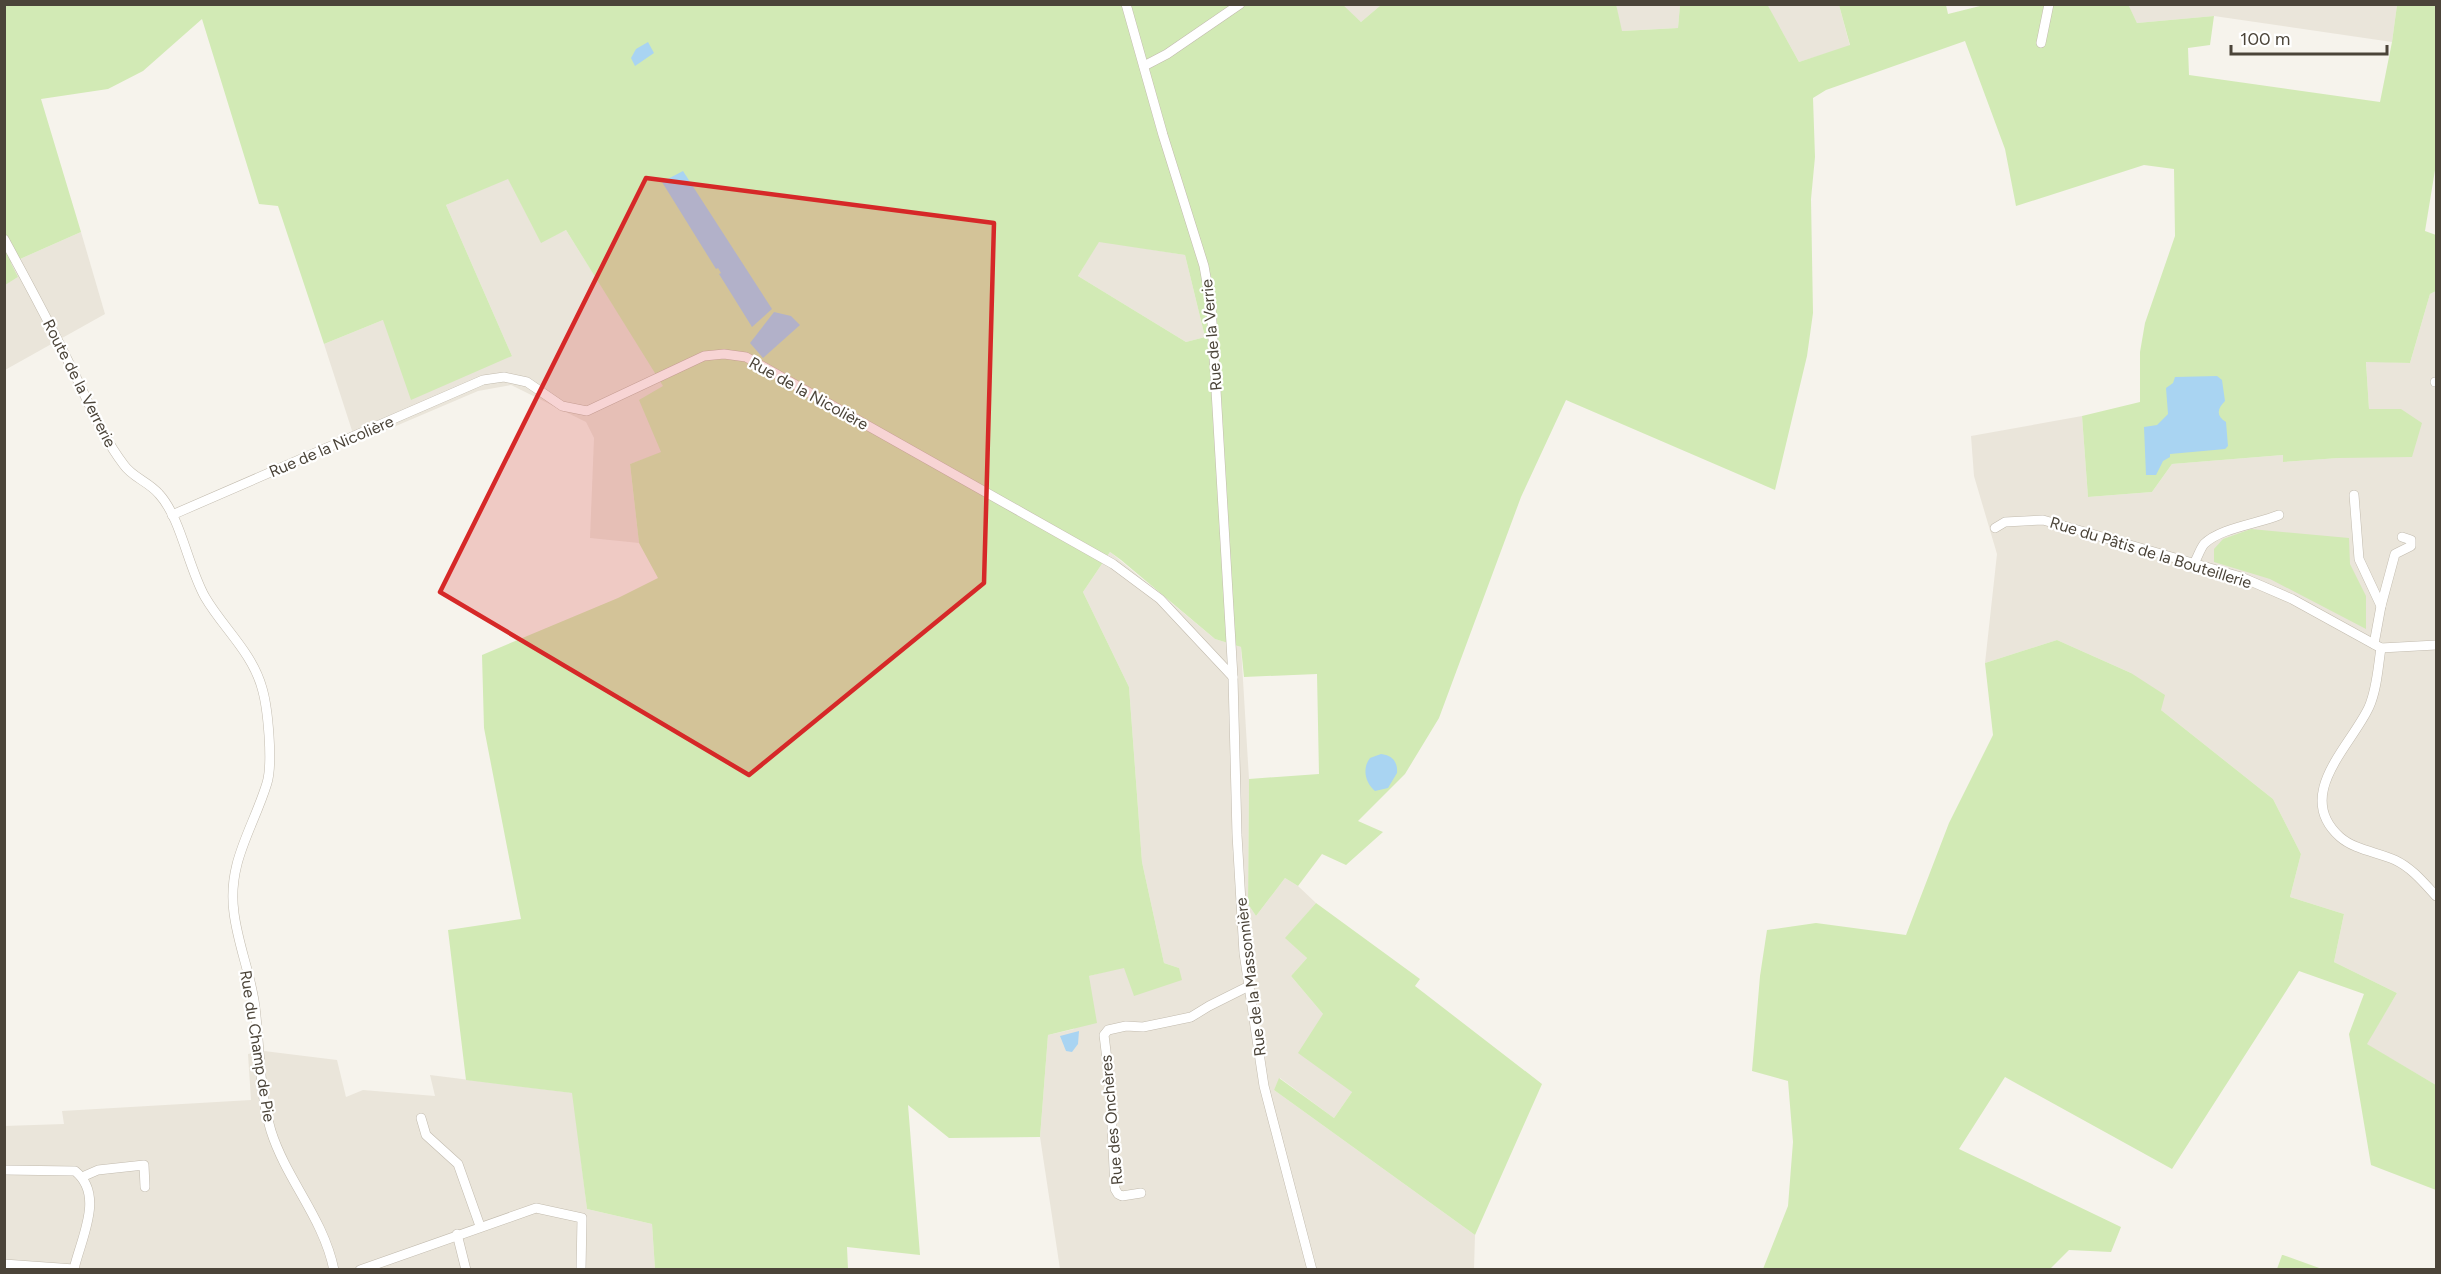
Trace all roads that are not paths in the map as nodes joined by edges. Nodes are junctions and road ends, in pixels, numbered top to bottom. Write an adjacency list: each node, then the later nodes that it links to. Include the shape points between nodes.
1 (1126, 4): 5 (street, Rue de la Verrie)
2 (1240, 4): 5 (street)
3 (2049, 4): 4 (street)
4 (2041, 43)
5 (1144, 66): 16 (street, Rue de la Verrie, via 1204,266 1211,306)
6 (4, 239): 8 (street, Route de la Verrerie, via 102,430 125,467 159,494)
7 (2354, 495): 13 (street, via 2359,560)
8 (172, 515): 16 (street, Rue de la Nicolière, via 483,380 504,377 526,382 562,406 587,411 704,357 746,357 1113,564 1160,599); 28 (street, Rue du Champ de Pie, via 205,597 255,668 263,690 271,764 231,883 234,913 255,1005 271,1129 289,1171 320,1225)
9 (2279, 515): 12 (street, via 2222,532 2204,544)
10 (1995, 528): 12 (street, Rue du Pâtis de la Bouteillerie, via 2005,522 2043,520)
11 (2402, 537): 13 (street, via 2411,540 2411,546 2395,554)
12 (2193, 565): 15 (street, Rue du Pâtis de la Bouteillerie, via 2241,577 2292,599)
13 (2381, 606): 15 (street)
14 (2436, 645): 15 (street)
15 (2377, 646): 17 (street, via 2369,707 2328,775 2320,800 2328,823 2339,836 2396,861)
16 (1233, 677): 18 (street, Rue de la Massonnière, via 1241,916)
17 (2436, 896)
18 (1249, 986): 23 (street, Rue des Onchères, via 1191,1017 1143,1027 1126,1026 1108,1030 1104,1035 1115,1189 1122,1196); 32 (street, Rue de la Massonnière, via 1264,1086)
19 (421, 1118): 24 (street, via 426,1135 458,1164)
20 (4, 1170): 21 (street, via 75,1171)
21 (82, 1177): 22 (street, via 98,1170 144,1165); 27 (street, via 91,1200 74,1269)
22 (145, 1186)
23 (1141, 1193)
24 (480, 1226): 25 (street); 31 (street, via 536,1208 582,1218)
25 (457, 1234): 29 (street); 30 (street)
26 (4, 1264): 27 (street)
27 (30, 1268)
28 (334, 1269)
29 (360, 1269)
30 (466, 1269)
31 (581, 1269)
32 (1312, 1269)

